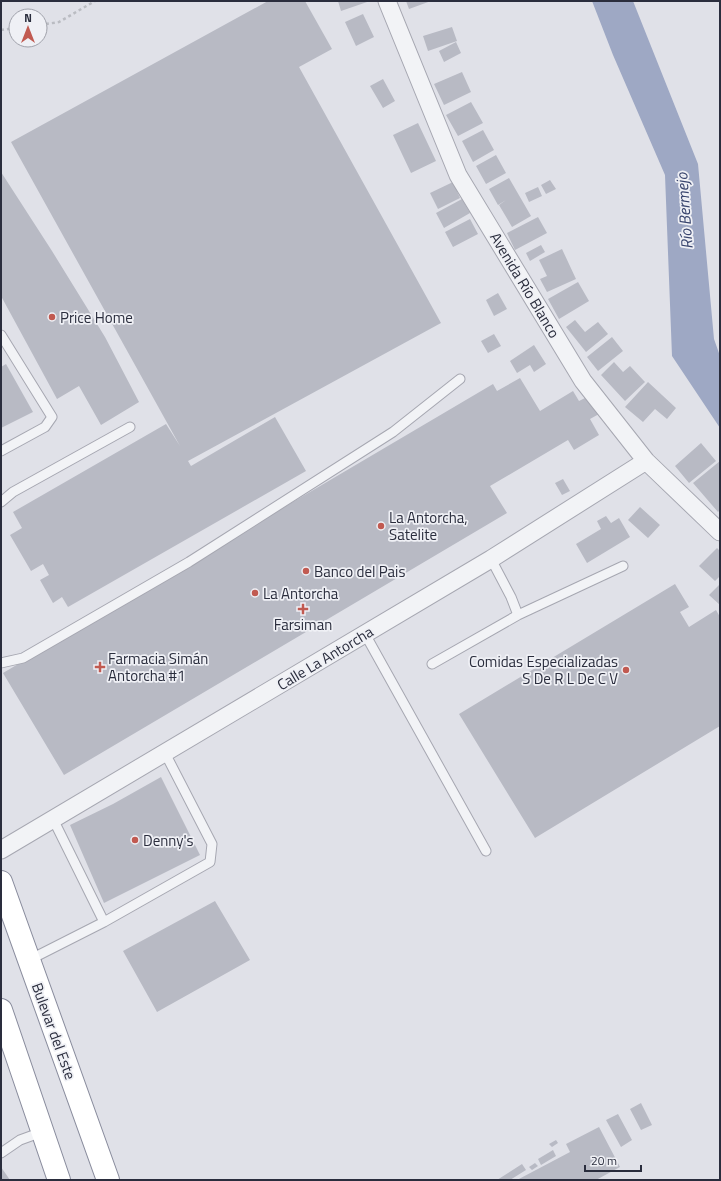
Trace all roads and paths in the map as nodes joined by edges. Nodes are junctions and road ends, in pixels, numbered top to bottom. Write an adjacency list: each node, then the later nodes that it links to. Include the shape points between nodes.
1 (96, 1): 3 (path, via 59,22)
2 (387, 1): 9 (street, Avenida Río Blanco, via 458,175 583,381)
3 (48, 24)
4 (1, 335): 5 (lane)
5 (4, 344): 8 (lane, via 52,417 45,427)
6 (460, 379): 16 (lane, via 393,432 189,562 23,658)
7 (130, 427): 10 (lane, via 13,492)
8 (1, 451)
9 (646, 461): 11 (street, Avenida Río Blanco); 12 (street, Calle La Antorcha)
10 (1, 502)
11 (720, 532)
12 (491, 559): 14 (lane); 15 (street, Calle La Antorcha)
13 (623, 566): 14 (lane)
14 (518, 615): 17 (lane)
15 (365, 634): 18 (street, Calle La Antorcha); 21 (lane)
16 (1, 663)
17 (432, 664)
18 (165, 753): 19 (street, Calle La Antorcha); 23 (lane, via 212,844 210,862)
19 (53, 819): 20 (street, Calle La Antorcha); 23 (lane)
20 (1, 850)
21 (486, 851)
22 (1, 882): 24 (highway, Bulevar del Este)
23 (104, 922): 24 (lane)
24 (29, 960): 29 (highway, Bulevar del Este)
25 (3, 1024): 26 (highway)
26 (42, 1132): 27 (lane, via 20,1140); 28 (highway)
27 (1, 1153)
28 (59, 1180)
29 (108, 1180)

